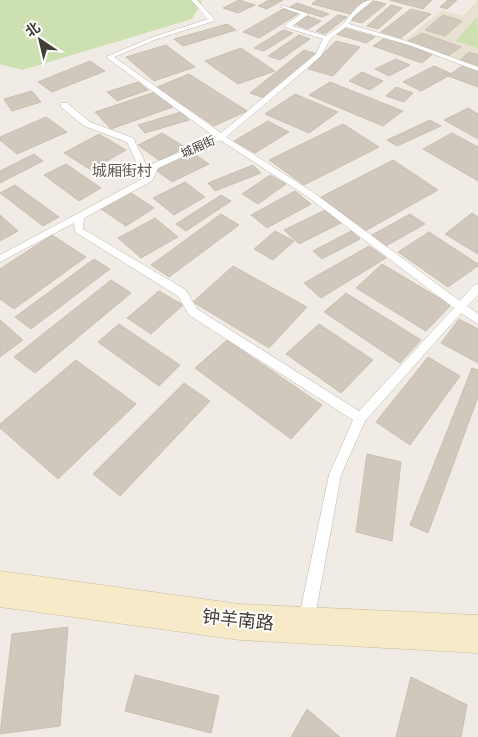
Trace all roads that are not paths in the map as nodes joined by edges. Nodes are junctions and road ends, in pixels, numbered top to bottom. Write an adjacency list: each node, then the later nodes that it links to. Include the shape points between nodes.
1 (194, 0): 8 (lane, via 212,20 109,57)
2 (370, 0): 4 (lane, 城厢街)
3 (283, 6): 5 (lane, via 306,14 287,26)
4 (345, 25): 5 (lane, 城厢街); 6 (lane, via 411,44)
5 (327, 38): 8 (lane, 城厢街, via 319,55)
6 (478, 69)
7 (64, 105): 9 (lane, via 87,124 130,140)
8 (221, 136): 9 (lane, 城厢街, via 155,166); 13 (lane, via 311,195)
9 (148, 178): 10 (lane, 城厢街)
10 (80, 215): 11 (lane, 城厢街); 15 (lane, via 78,230 182,293 193,312)
11 (0, 259)
12 (478, 288): 13 (lane)
13 (462, 307): 14 (lane); 15 (lane)
14 (478, 320)
15 (360, 418): 17 (lane, via 335,476)
16 (0, 589): 17 (main road, 钟羊南路, via 240,622)
17 (306, 626): 18 (main road, 钟羊南路)
18 (478, 634)

